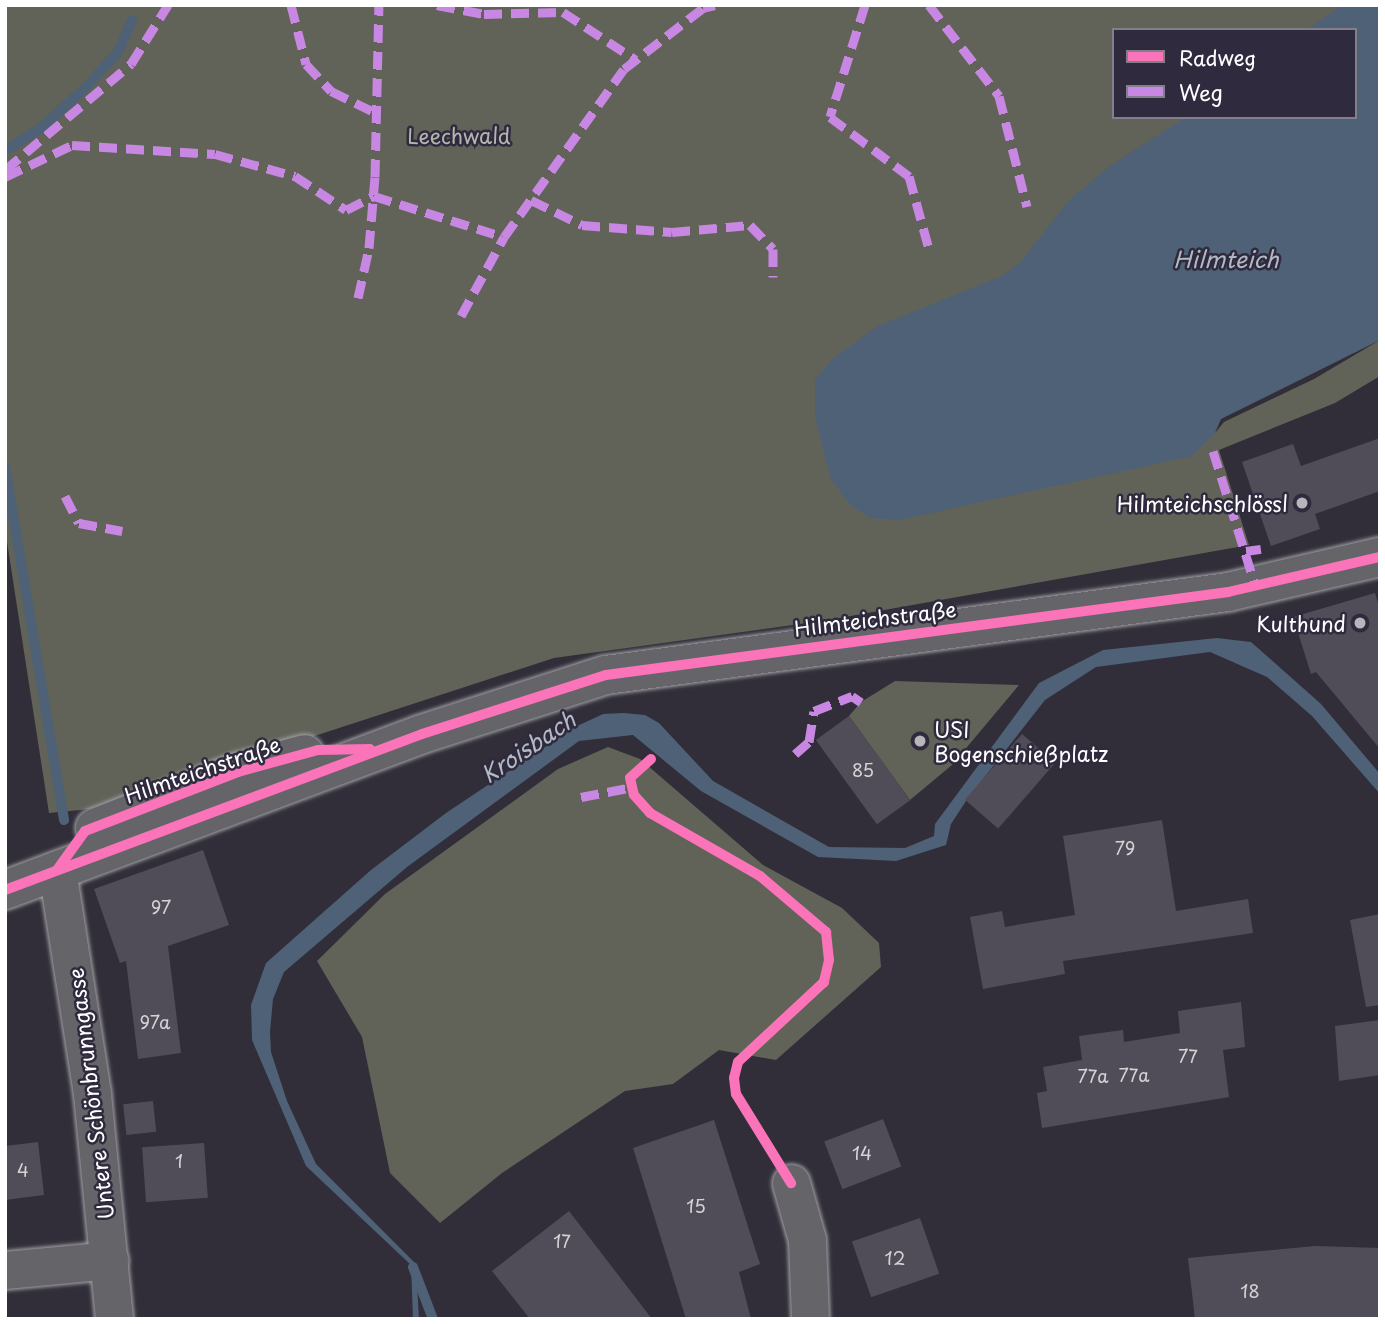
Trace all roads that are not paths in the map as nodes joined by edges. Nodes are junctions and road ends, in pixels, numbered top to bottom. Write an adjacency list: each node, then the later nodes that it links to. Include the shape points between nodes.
1 (1375, 560): 2 (main road, Hilmteichstraße, via 1227,592 606,675 526,697 382,749 318,750 238,772 85,831)
2 (57, 870): 3 (main road); 5 (street, Untere Schönbrunngasse, via 76,971)
3 (5, 890)
4 (791, 1183): 8 (street, via 807,1240)
5 (110, 1260): 6 (street); 7 (street, Untere Schönbrunngasse)
6 (5, 1270)
7 (114, 1319)
8 (810, 1319)

